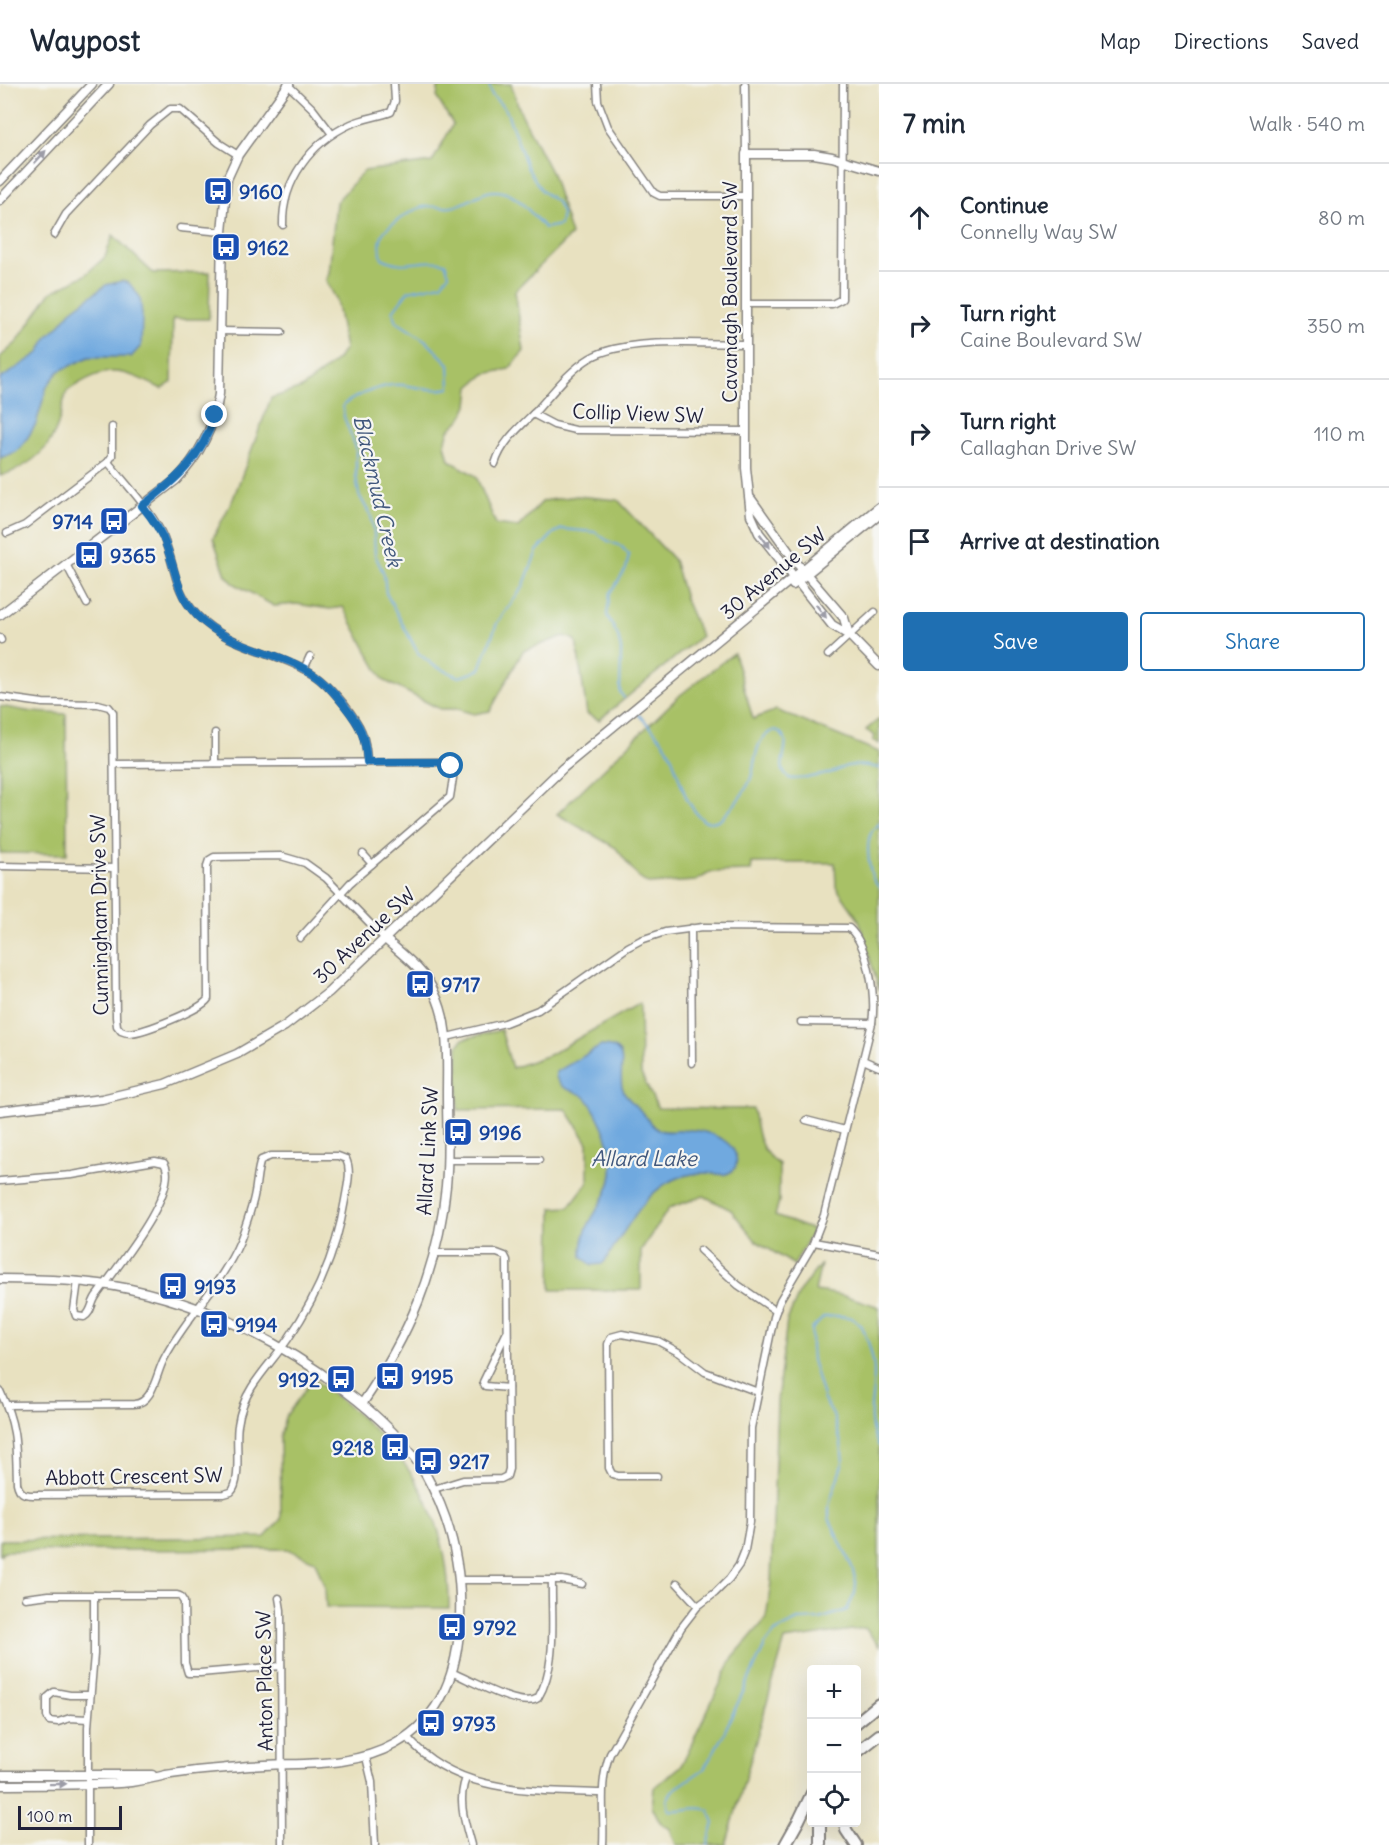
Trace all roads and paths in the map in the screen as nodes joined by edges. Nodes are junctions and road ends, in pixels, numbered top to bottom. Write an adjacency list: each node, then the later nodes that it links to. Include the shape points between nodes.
1 (92, 84): 13 (street)
2 (109, 84): 15 (street, one-way to 2)
3 (288, 84): 8 (street); 10 (street)
4 (394, 84): 8 (street, via 396,101 391,112 363,119)
5 (597, 84): 14 (street, via 598,101 608,127 654,193)
6 (745, 84): 9 (street, Cavanagh Boulevard SW)
7 (843, 84): 11 (street)
8 (332, 134): 16 (street, via 293,178 284,203)
9 (746, 154): 11 (street, via 814,154); 14 (street, Cavanagh Boulevard SW)
10 (238, 155): 18 (street, via 225,191); 19 (street, via 180,110 170,109 66,214)
11 (843, 160): 12 (street); 20 (street, via 842,299 832,304)
12 (879, 171)
13 (0, 181)
14 (746, 196): 20 (street, Cavanagh Boulevard SW)
15 (0, 200)
16 (283, 225)
17 (180, 228): 18 (street)
18 (222, 232): 21 (street)
19 (54, 235)
20 (746, 304): 23 (street, Cavanagh Boulevard SW)
21 (220, 331): 22 (street); 30 (street, via 219,394 207,437 184,471)
22 (282, 332)
23 (746, 344): 24 (street, Collip View SW, via 639,344 613,349 583,363); 26 (street, Cavanagh Boulevard SW)
24 (533, 414): 26 (street, Collip View SW, via 575,430); 28 (street, Collip View SW, via 504,444)
25 (112, 427): 27 (street, via 112,456)
26 (745, 431): 29 (street, Cavanagh Boulevard SW, via 746,477)
27 (108, 462): 30 (street); 33 (street, via 25,525)
28 (495, 464)
29 (751, 499): 35 (street); 36 (street, Cavanagh Boulevard SW, one-way to 36, via 751,515 759,533)
30 (142, 506): 34 (street); 43 (street, via 160,531 178,588 197,615 224,635)
31 (879, 507): 35 (street, 30 Avenue SW)
32 (879, 514): 35 (street, 30 Avenue SW)
33 (7, 533)
34 (66, 564): 37 (street); 39 (street)
35 (804, 571): 36 (street, 30 Avenue SW); 40 (street, via 844,618)
36 (795, 579): 40 (street, Cavanagh Boulevard SW, one-way to 40, via 832,625); 59 (street, 30 Avenue SW, via 535,793)
37 (87, 604)
38 (875, 612): 40 (street)
39 (0, 615)
40 (849, 635): 41 (street); 44 (street)
41 (828, 655)
42 (310, 656): 45 (street)
43 (291, 664): 45 (street); 46 (street)
44 (879, 666)
45 (304, 669): 49 (street, via 325,683 357,720 365,739)
46 (287, 673)
47 (0, 697): 51 (street, Cunningham Drive SW, via 109,707 114,716)
48 (214, 733): 50 (street)
49 (367, 762): 50 (street); 53 (street, via 443,763 451,766 453,773 450,797)
50 (215, 763): 51 (street)
51 (115, 764): 55 (street, Cunningham Drive SW)
52 (363, 854): 53 (street)
53 (372, 864): 56 (street)
54 (0, 866): 55 (street)
55 (114, 868): 56 (street, Cunningham Drive SW, via 116,1022 119,1029 128,1033 188,1013 208,999 207,866 213,857 289,858 317,871)
56 (341, 894): 58 (street); 59 (street, Cunningham Drive SW)
57 (691, 928): 61 (street, via 849,928 870,974); 62 (street, via 665,932 635,944 538,1010 506,1023); 64 (street)
58 (300, 938)
59 (385, 939): 62 (street, Allard Link SW, via 430,985); 66 (street, 30 Avenue SW, via 329,992 285,1026 217,1064 126,1094)
60 (801, 1022): 61 (street)
61 (872, 1023): 63 (street)
62 (447, 1037): 69 (street, Allard Link SW)
63 (863, 1060): 65 (street); 68 (street)
64 (693, 1063)
65 (879, 1067)
66 (0, 1111)
67 (806, 1120): 68 (street)
68 (845, 1130): 72 (street)
69 (447, 1160): 70 (street); 74 (street, Allard Link SW, via 444,1205)
70 (538, 1160)
71 (0, 1181): 78 (street, via 164,1163 167,1173 157,1208)
72 (814, 1242): 75 (street); 80 (street)
73 (700, 1250): 80 (street, via 738,1285)
74 (434, 1253): 81 (street, via 505,1256); 86 (street, Allard Link SW, via 405,1333)
75 (879, 1254)
76 (0, 1279): 77 (street)
77 (78, 1281): 78 (street); 78 (street, via 74,1310 80,1317 89,1314)
78 (105, 1284): 79 (street)
79 (198, 1308): 82 (street); 82 (street, Abbott Crescent SW, via 224,1273 239,1242 252,1206 261,1160 271,1156 344,1158 349,1172 334,1245 314,1295); 87 (street, via 170,1347 144,1402)
80 (776, 1311): 85 (street)
81 (508, 1331): 83 (street); 83 (street, via 483,1382 489,1388)
82 (282, 1347): 86 (street); 87 (street, Abbott Crescent SW, via 243,1405 237,1432 236,1484 228,1493 25,1494 18,1486 16,1439)
83 (508, 1388): 89 (street, via 507,1476 463,1480)
84 (0, 1391): 87 (street, Abbott Crescent SW)
85 (758, 1392): 88 (street, via 705,1372 658,1341 622,1334 611,1337 609,1468 618,1476); 97 (street, via 751,1428 748,1543 729,1579)
86 (362, 1404): 89 (street, via 402,1442)
87 (7, 1405)
88 (657, 1476)
89 (434, 1489): 90 (street, via 451,1535)
90 (460, 1580): 91 (street); 99 (street, via 459,1634)
91 (552, 1580): 93 (street); 99 (street, via 550,1657 538,1698 531,1701 508,1696)
92 (677, 1583): 97 (street)
93 (582, 1584)
94 (94, 1595): 95 (street); 98 (street, via 180,1596 184,1602 185,1668 190,1673); 100 (street)
95 (26, 1598)
96 (279, 1598): 98 (street, Anton Place SW)
97 (698, 1606): 113 (street, via 681,1628 609,1754)
98 (282, 1666): 108 (street, Anton Place SW)
99 (453, 1673): 105 (street, via 437,1705)
100 (90, 1695): 102 (street); 102 (street, via 54,1692 47,1698 50,1721)
101 (879, 1704): 103 (highway)
102 (88, 1719): 111 (street)
103 (861, 1719)
104 (879, 1735): 106 (highway)
105 (407, 1737): 107 (street); 110 (street, via 431,1761)
106 (861, 1749)
107 (366, 1757): 108 (street); 119 (street, via 372,1782)
108 (282, 1764): 111 (street); 118 (street, Anton Place SW)
109 (0, 1775): 111 (street)
110 (466, 1778): 113 (street, via 514,1789); 120 (street, via 462,1804)
111 (88, 1779): 112 (street, one-way to 111); 117 (street)
112 (0, 1785)
113 (602, 1793): 121 (street)
114 (807, 1803): 122 (highway)
115 (820, 1827): 123 (highway)
116 (846, 1827): 124 (highway)
117 (88, 1845)
118 (282, 1845)
119 (375, 1845)
120 (471, 1845)
121 (603, 1845)
122 (785, 1845)
123 (820, 1845)
124 (856, 1845)

